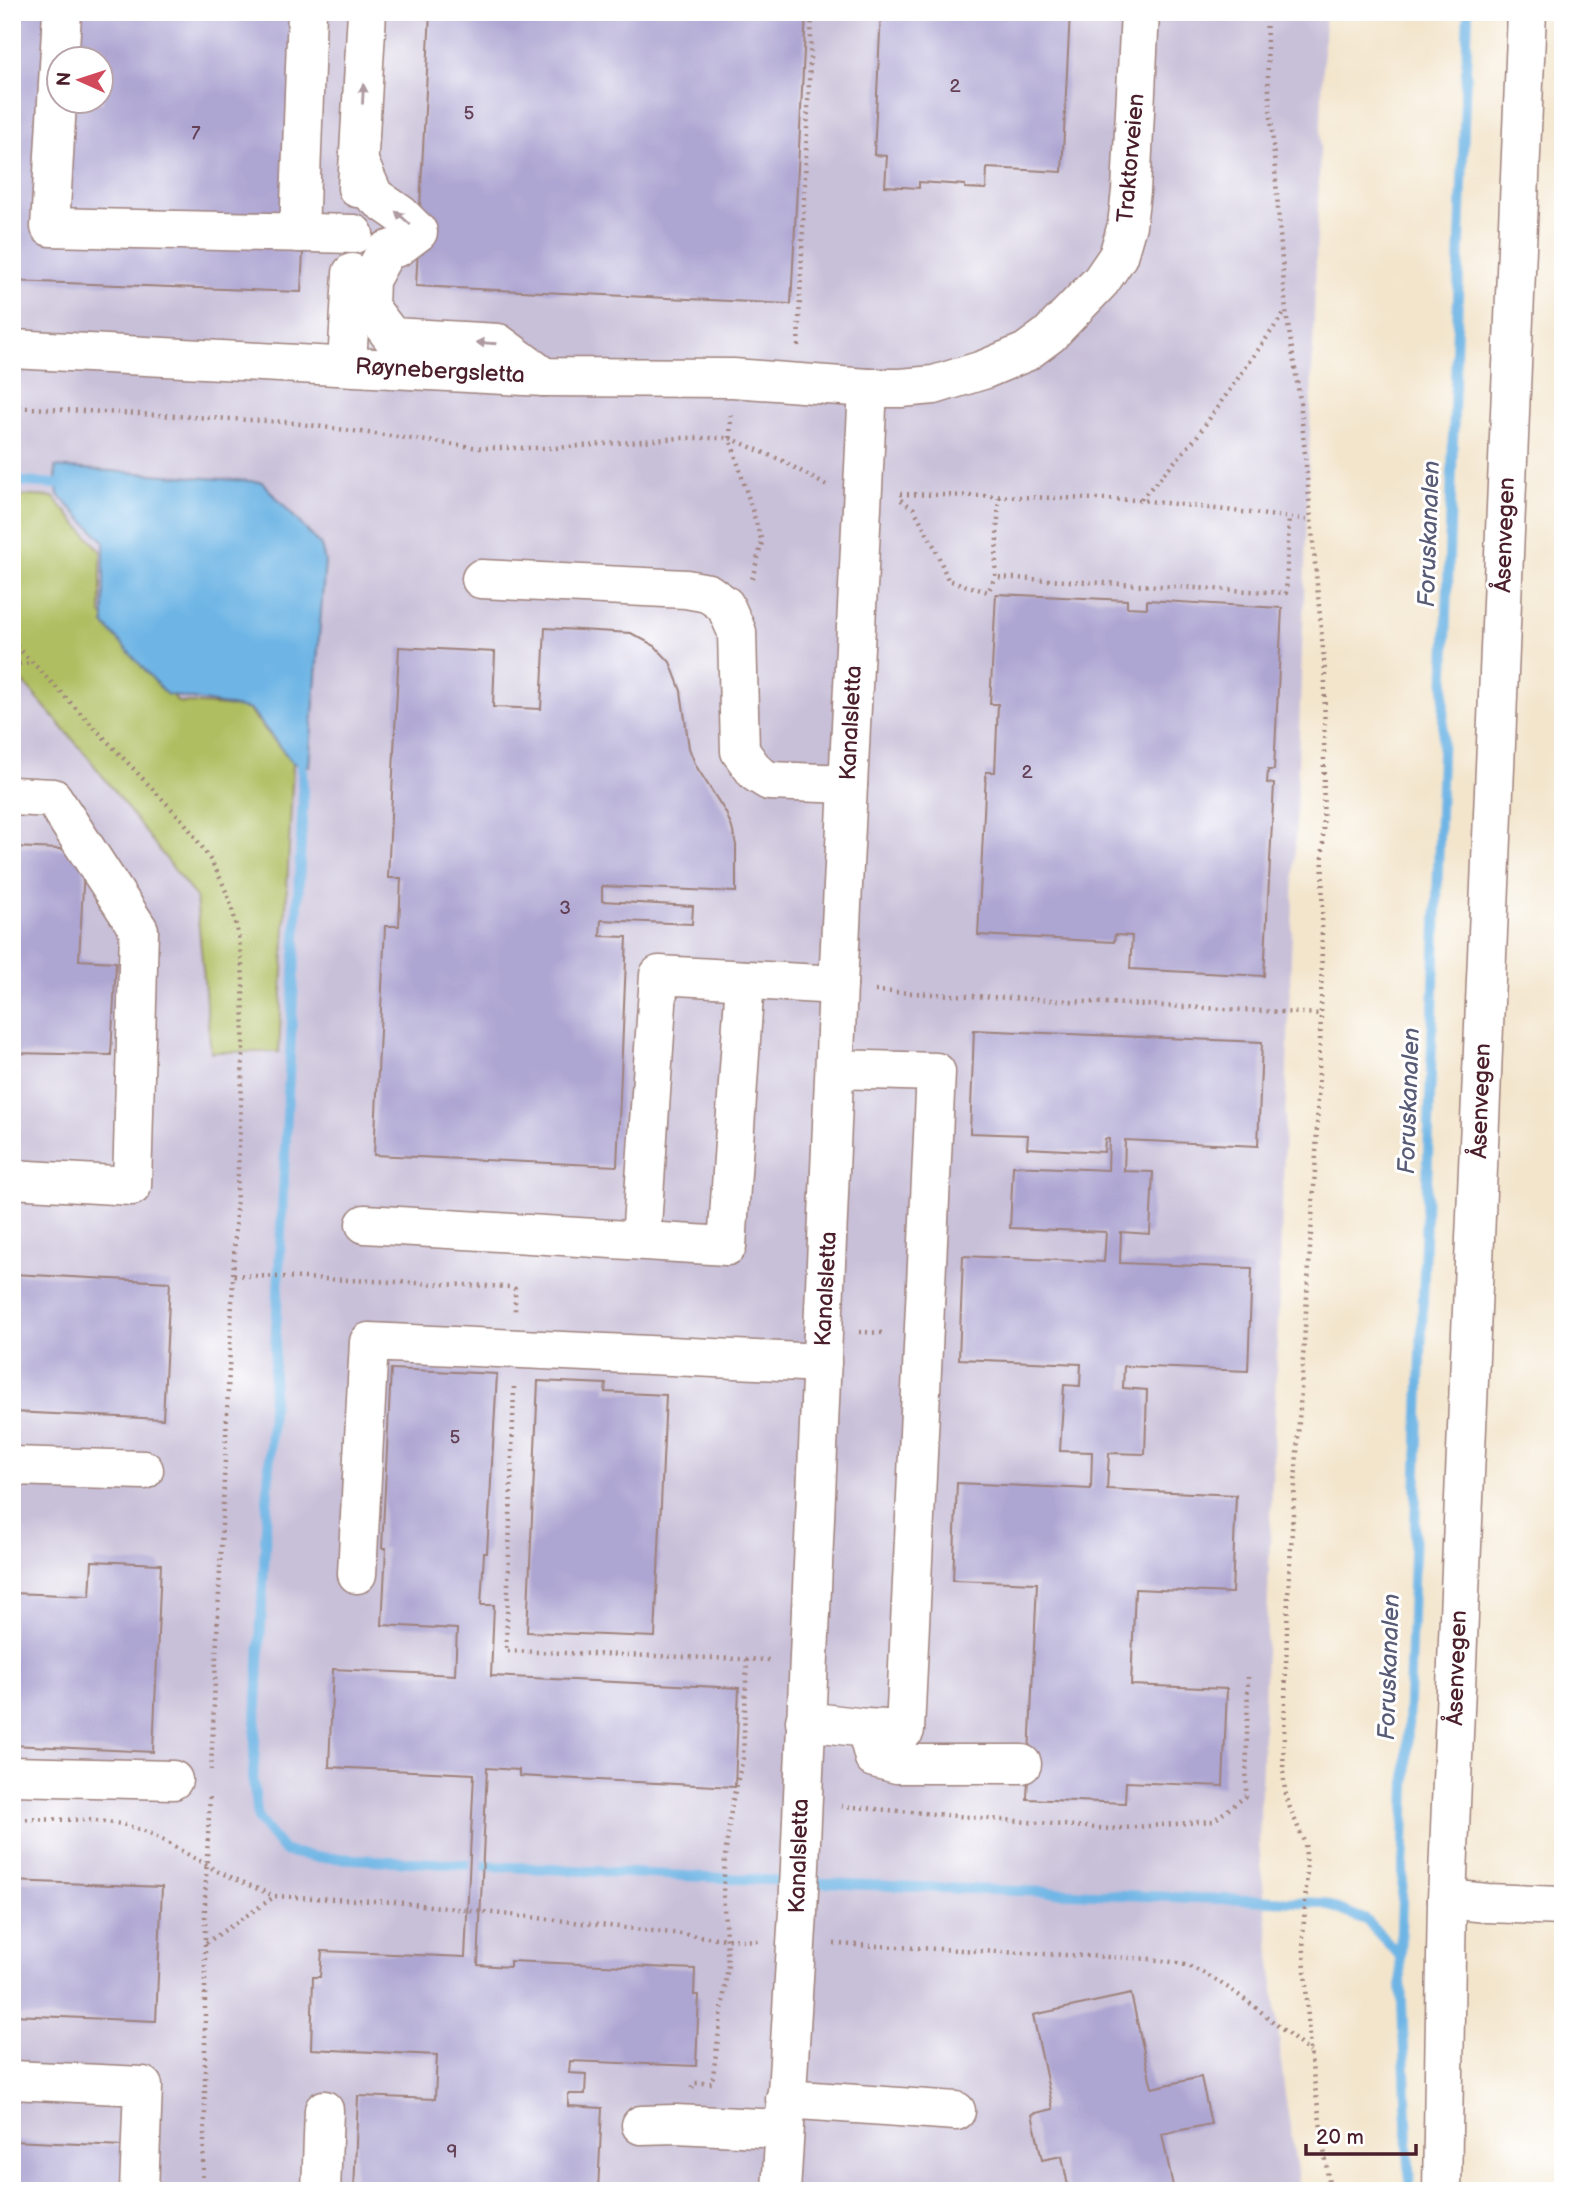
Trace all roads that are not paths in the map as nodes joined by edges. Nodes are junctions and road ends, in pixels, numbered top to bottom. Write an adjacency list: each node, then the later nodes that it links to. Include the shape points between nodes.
1 (62, 12): 7 (street, via 50,227)
2 (307, 12): 7 (street)
3 (367, 12): 6 (street, one-way to 3)
4 (1140, 12): 12 (street, Traktorveien, via 1127,225 1118,256 1101,281 1026,352 934,384)
5 (1527, 12): 31 (street, Åsenvegen)
6 (359, 162): 8 (street); 11 (street, one-way to 6, via 498,344 392,337 369,307 370,280 386,251 418,232 374,196)
7 (299, 233): 8 (street)
8 (354, 234): 10 (street)
9 (12, 349): 10 (street, Røynebergsletta)
10 (347, 366): 11 (street, Røynebergsletta)
11 (544, 376): 12 (street, Røynebergsletta, via 733,378)
12 (868, 388): 14 (street, Kanalsletta)
13 (481, 579): 14 (street, via 708,593 725,605 737,632 740,751 756,773 769,781)
14 (848, 784): 17 (street, Kanalsletta)
15 (12, 796): 19 (street, via 53,798 139,930 132,1186)
16 (745, 980): 17 (street); 21 (street, via 659,975); 21 (street, via 727,1246)
17 (853, 988): 18 (street, Kanalsletta)
18 (836, 1069): 22 (street, Kanalsletta); 27 (street, via 936,1072 905,1730)
19 (12, 1179)
20 (365, 1224): 21 (street)
21 (641, 1240)
22 (822, 1363): 25 (street, via 369,1342); 26 (street, Kanalsletta)
23 (12, 1466): 24 (street)
24 (144, 1470)
25 (357, 1574)
26 (805, 1721): 27 (street); 36 (street, Kanalsletta)
27 (866, 1728): 28 (street, via 874,1758 897,1764)
28 (1022, 1764)
29 (12, 1776): 30 (street)
30 (173, 1780)
31 (1447, 1899): 32 (street); 41 (street, Åsenvegen)
32 (1563, 1906)
33 (12, 2080): 38 (street, via 143,2086)
34 (324, 2110): 39 (street)
35 (956, 2111): 36 (street)
36 (785, 2114): 37 (street); 40 (street, Kanalsletta)
37 (658, 2124)
38 (139, 2191)
39 (321, 2191)
40 (781, 2191)
41 (1442, 2191)

